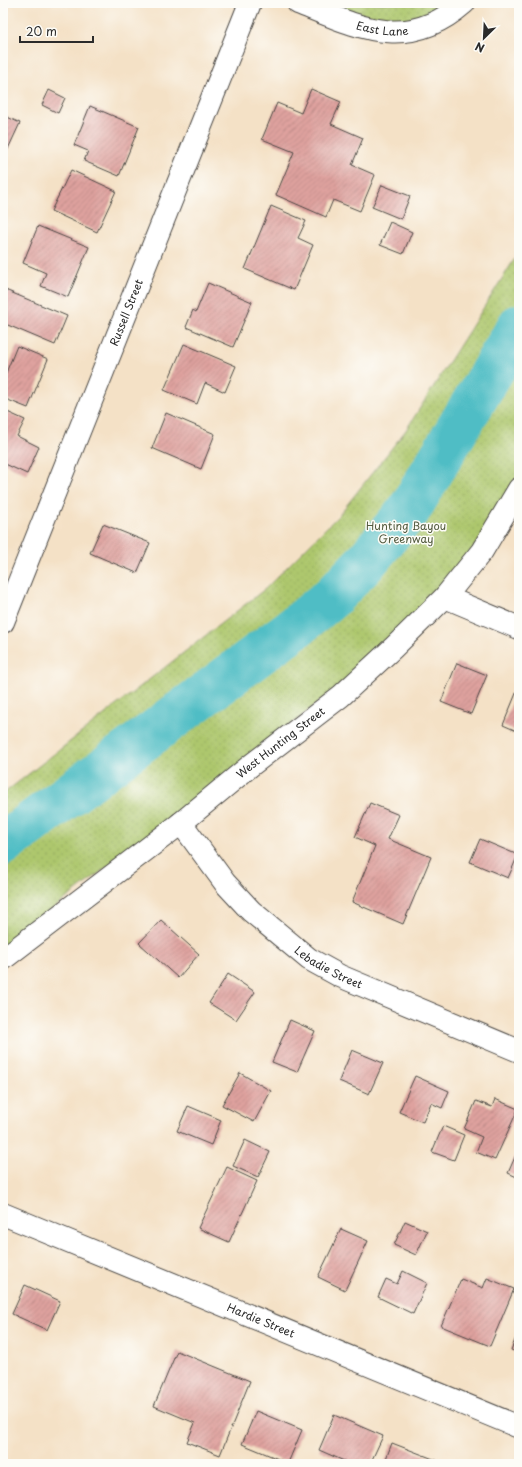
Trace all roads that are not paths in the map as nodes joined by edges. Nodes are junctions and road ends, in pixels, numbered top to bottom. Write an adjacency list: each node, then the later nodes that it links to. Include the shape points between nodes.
1 (250, 3): 6 (street, Russell Street)
2 (298, 3): 3 (street, East Lane, via 362,28 391,32 424,28)
3 (464, 3)
4 (519, 489): 5 (street, West Hunting Street, via 482,552)
5 (445, 597): 7 (street); 8 (street, West Hunting Street, via 341,696)
6 (3, 622)
7 (519, 628)
8 (181, 823): 9 (street, West Hunting Street); 10 (street, Lebadie Street, via 225,883 250,910 309,959 340,976)
9 (3, 959)
10 (519, 1051)
11 (3, 1214): 12 (street, Hardie Street)
12 (519, 1427)

